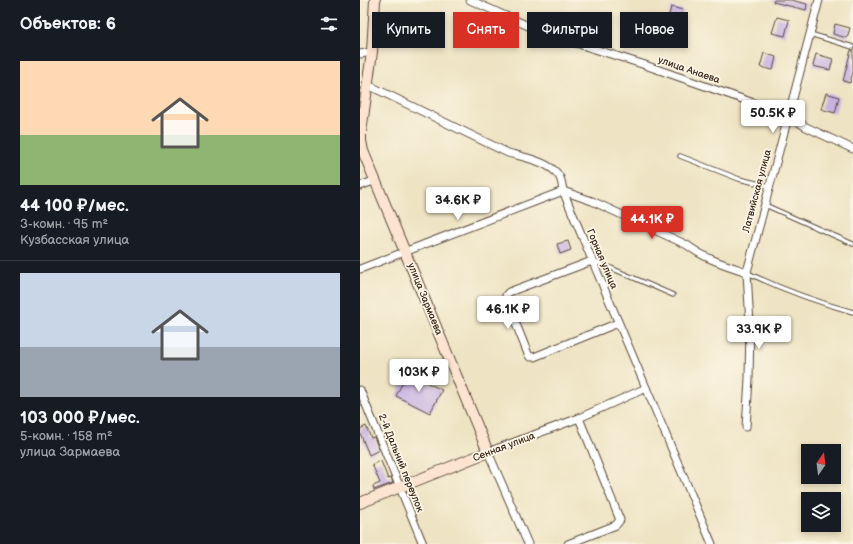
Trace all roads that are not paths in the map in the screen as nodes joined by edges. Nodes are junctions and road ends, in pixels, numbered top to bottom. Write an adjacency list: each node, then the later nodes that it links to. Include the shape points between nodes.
1 (375, 0): 6 (street, улица Зармаева)
2 (470, 0): 9 (street, улица Анаева, via 544,32)
3 (819, 0): 4 (street, Латвийская улица)
4 (810, 34): 5 (lane); 9 (street, Латвийская улица)
5 (853, 46)
6 (372, 52): 7 (street); 8 (street, улица Зармаева)
7 (360, 54)
8 (368, 85): 12 (street, улица Зармаева, via 361,141); 15 (street, Горная улица, via 508,154 546,165 560,176)
9 (788, 115): 10 (street, улица Анаева, via 806,127); 14 (street, Латвийская улица)
10 (853, 149)
11 (680, 156): 14 (lane, via 738,179)
12 (376, 180): 13 (street); 18 (street, улица Зармаева)
13 (360, 186)
14 (769, 186): 16 (street, Латвийская улица)
15 (563, 191): 18 (street); 19 (street, Горная улица); 21 (street, via 592,201 687,245 719,263)
16 (764, 205): 17 (lane); 21 (street, Латвийская улица)
17 (853, 244)
18 (406, 251): 20 (street); 29 (street, улица Зармаева)
19 (592, 261): 22 (lane); 24 (street, Горная улица); 24 (street, via 508,292 506,299 528,354 534,357)
20 (360, 269)
21 (747, 272): 23 (lane, via 772,285); 28 (street, Латвийская улица, via 750,325)
22 (673, 295)
23 (853, 312)
24 (618, 323): 25 (street, Горная улица)
25 (646, 388): 27 (street, Сенная улица); 35 (street, Горная улица)
26 (360, 390): 30 (street, 2-й Дальний переулок)
27 (579, 418): 29 (street, Сенная улица); 34 (street, via 620,520 616,525)
28 (746, 428)
29 (488, 452): 30 (street, Сенная улица); 33 (street, улица Зармаева)
30 (400, 487): 31 (street, Сенная улица); 32 (street, 2-й Дальний переулок)
31 (360, 503)
32 (423, 544)
33 (528, 544)
34 (568, 544)
35 (712, 544)

